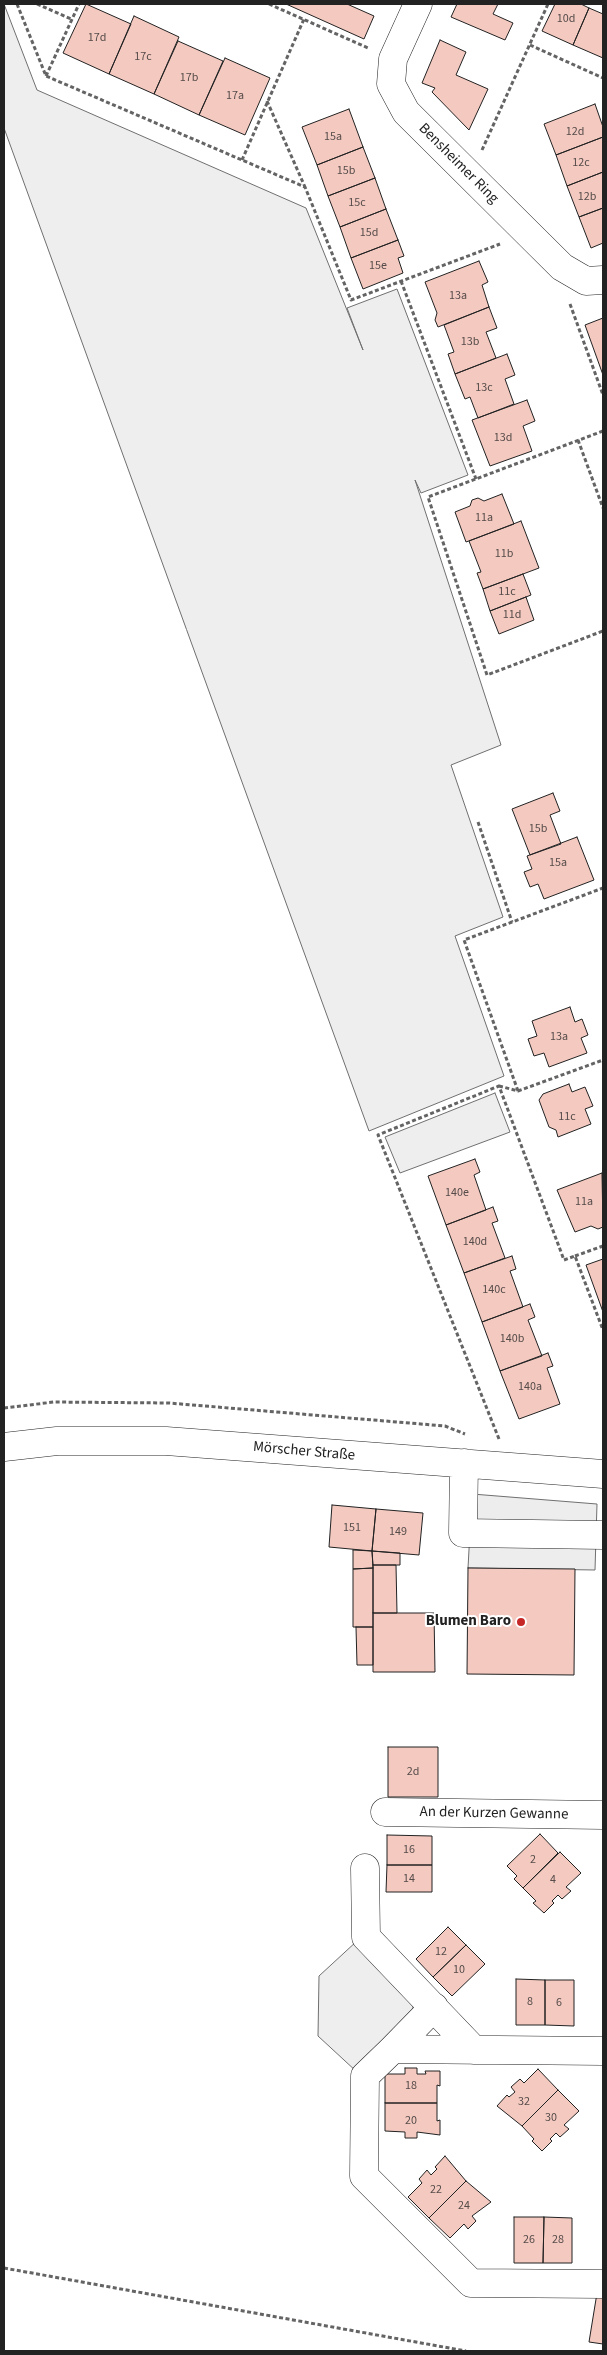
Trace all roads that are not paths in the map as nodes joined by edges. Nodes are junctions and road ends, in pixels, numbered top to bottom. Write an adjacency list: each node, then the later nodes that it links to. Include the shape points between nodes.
1 (418, 4): 2 (street, Bensheimer Ring, via 393,59 392,84 406,112 562,267 586,281)
2 (603, 280)
3 (4, 1447): 4 (street, Mörscher Straße, via 57,1441 166,1441)
4 (464, 1464): 5 (street, Mörscher Straße); 6 (street, via 463,1533)
5 (603, 1474)
6 (603, 1536)
7 (385, 1812): 8 (street, An der Kurzen Gewanne)
8 (603, 1815)
9 (365, 1868): 10 (street, via 366,1937)
10 (434, 2007): 11 (street); 12 (street)
11 (393, 2049): 12 (street); 15 (street, via 365,2076 364,2176 471,2283)
12 (474, 2050): 13 (street)
13 (603, 2051)
14 (603, 2273): 15 (street)
15 (603, 2284)

